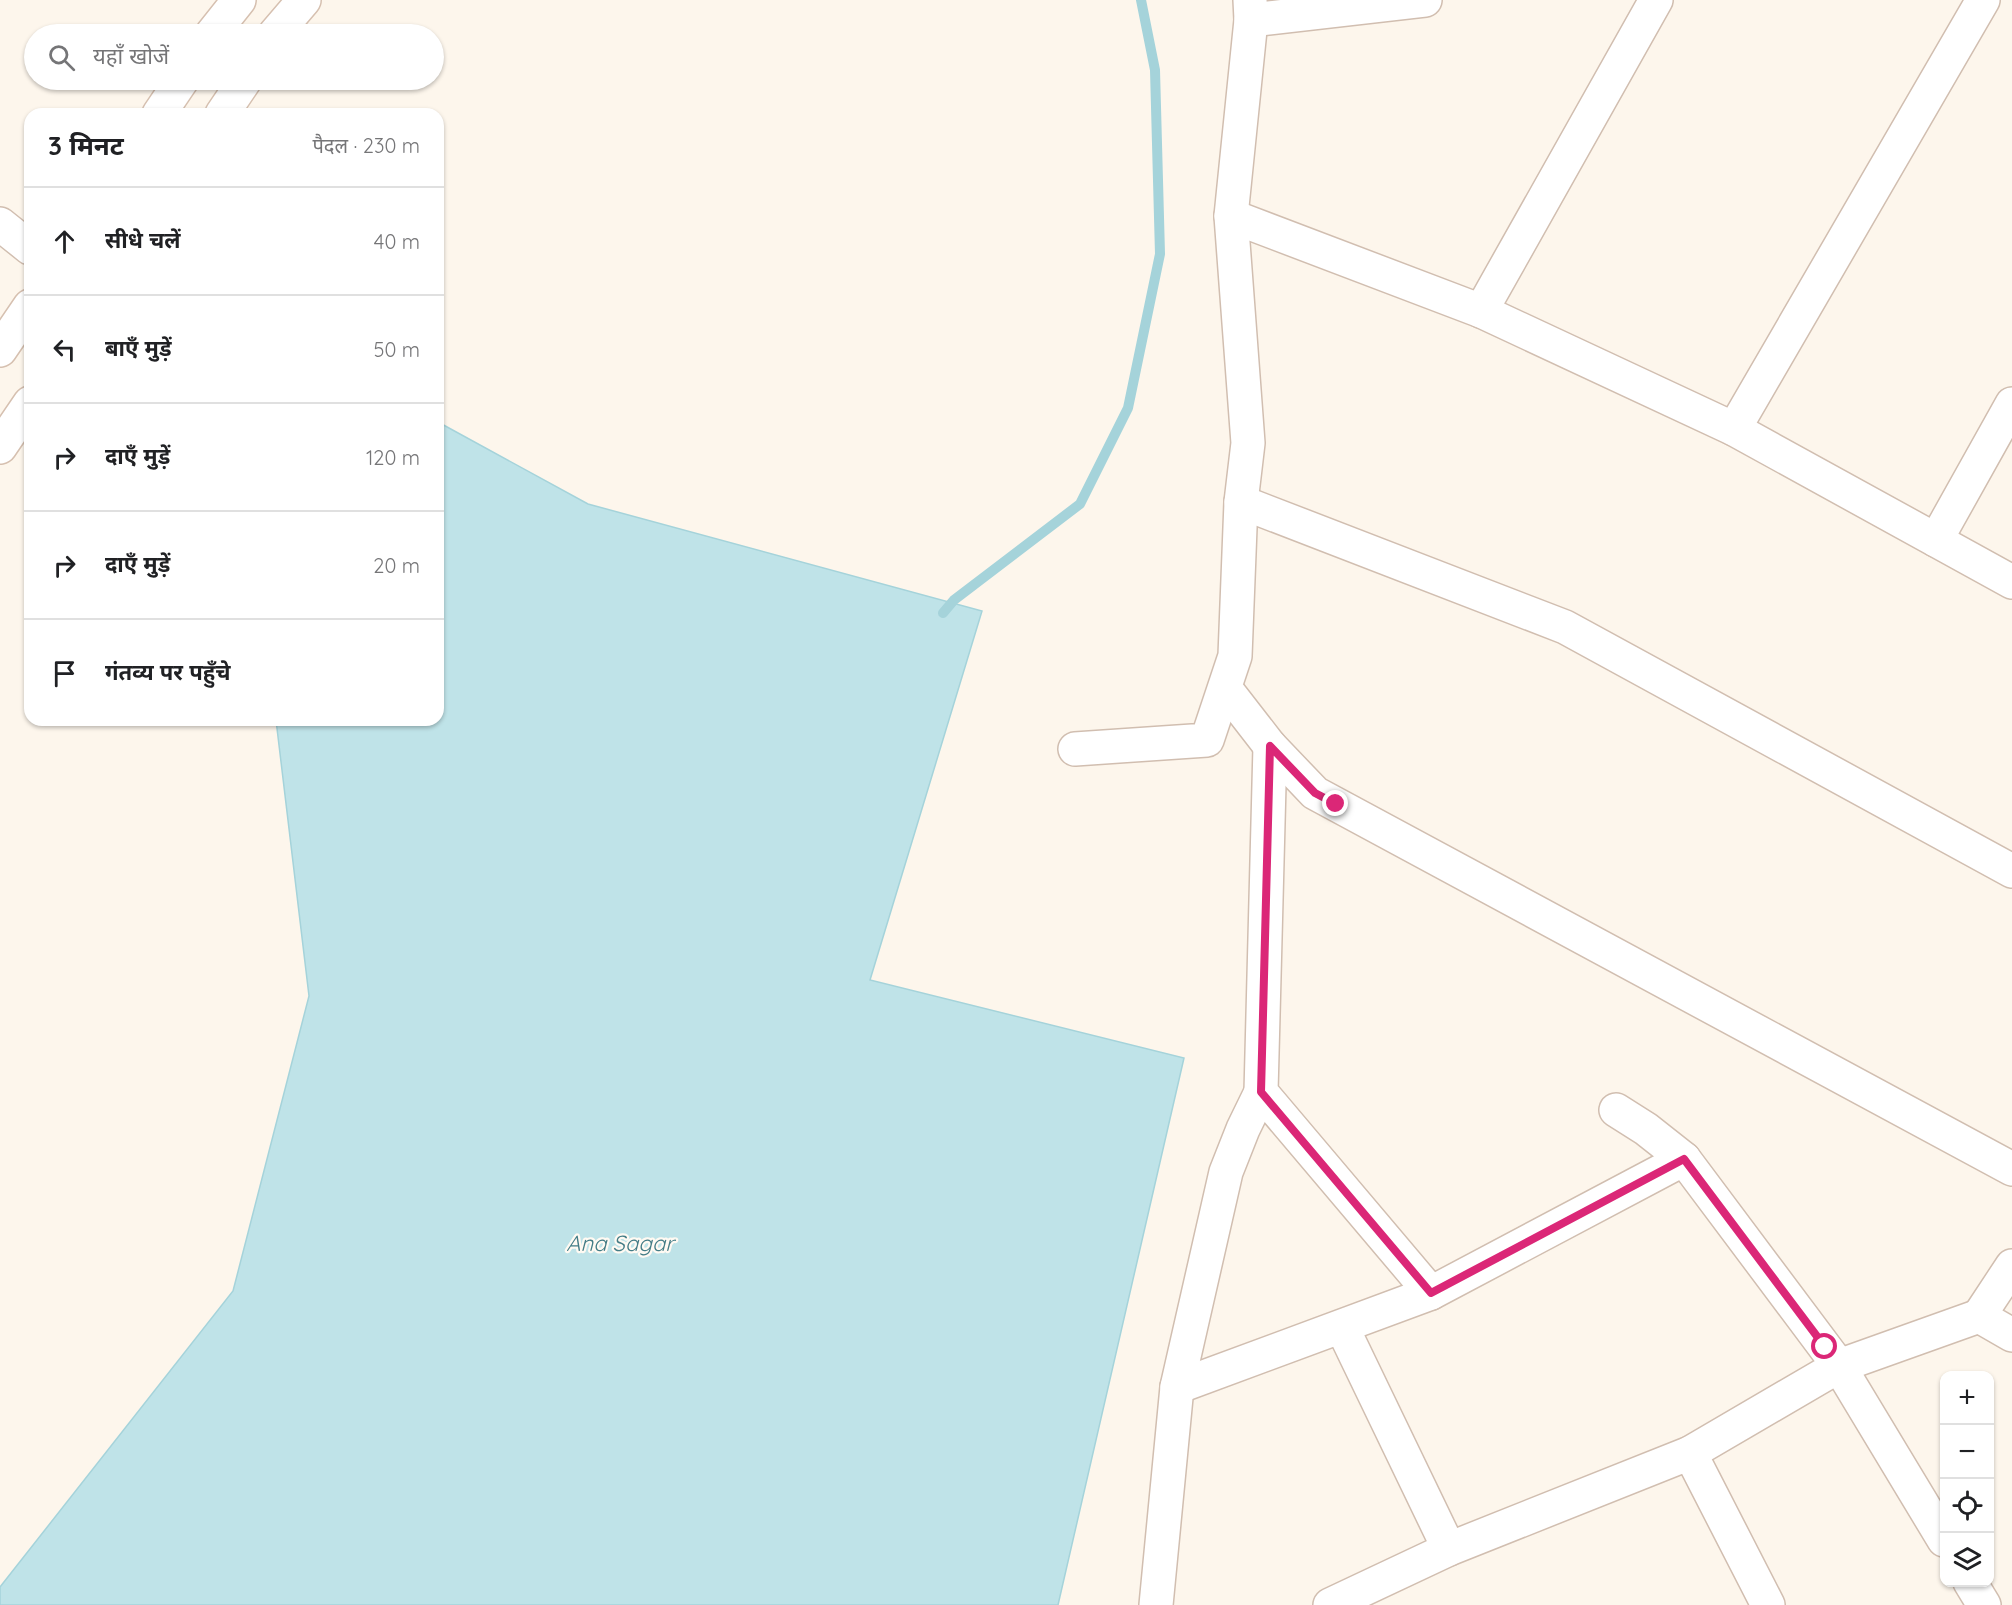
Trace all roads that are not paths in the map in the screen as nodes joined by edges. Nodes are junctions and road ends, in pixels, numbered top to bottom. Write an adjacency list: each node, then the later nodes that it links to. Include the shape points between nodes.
1 (239, 0): 7 (street)
2 (304, 0): 8 (street)
3 (1425, 0): 6 (street)
4 (1656, 0): 16 (street)
5 (1983, 0): 21 (street)
6 (1250, 10): 13 (street)
7 (220, 24)
8 (283, 24)
9 (175, 90): 11 (street)
10 (238, 90): 12 (street)
11 (163, 108)
12 (226, 108)
13 (1231, 216): 16 (street); 23 (street, via 1248,443)
14 (0, 224): 15 (street)
15 (24, 243)
16 (1481, 311): 21 (street)
17 (24, 322): 18 (street)
18 (0, 350)
19 (2012, 404): 24 (street)
20 (24, 412): 22 (street)
21 (1734, 429): 24 (street)
22 (0, 447)
23 (1241, 502): 26 (street, via 1235,656); 29 (street, via 1565,627)
24 (1936, 540): 25 (street)
25 (2012, 582)
26 (1225, 688): 27 (street); 28 (street, via 1207,740)
27 (1270, 746): 30 (street); 33 (street, via 1315,793)
28 (1075, 749)
29 (2012, 871)
30 (1261, 1092): 35 (street); 40 (street, via 1226,1173)
31 (1616, 1110): 32 (street)
32 (1684, 1159): 35 (street); 39 (street)
33 (2012, 1168)
34 (2012, 1266): 36 (street)
35 (1431, 1293): 37 (street)
36 (1979, 1316): 38 (street); 39 (street)
37 (1342, 1327): 40 (street); 43 (street)
38 (2012, 1335)
39 (1839, 1366): 41 (street); 42 (street)
40 (1177, 1387): 45 (street)
41 (1690, 1453): 43 (street); 47 (street)
42 (1940, 1533)
43 (1449, 1549): 46 (street)
44 (1973, 1587): 48 (street)
45 (1156, 1605)
46 (1330, 1605)
47 (1767, 1605)
48 (1984, 1605)

